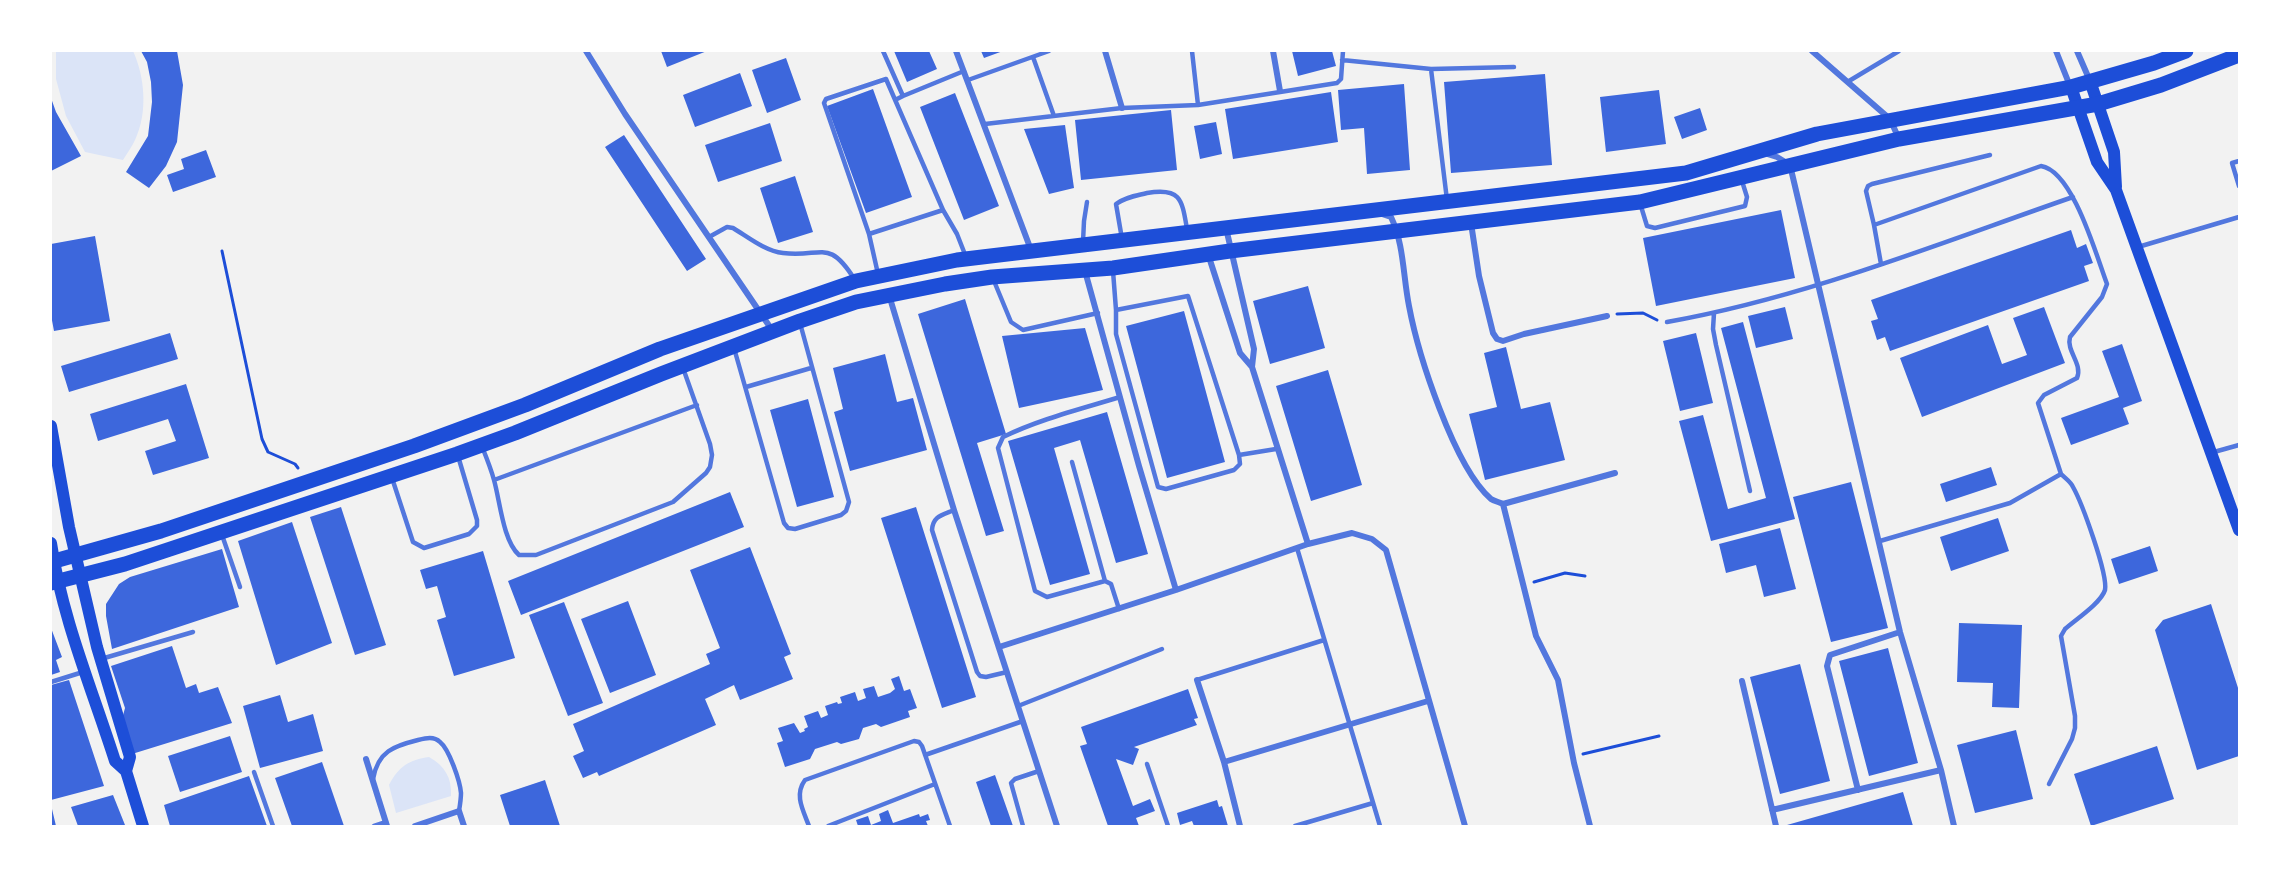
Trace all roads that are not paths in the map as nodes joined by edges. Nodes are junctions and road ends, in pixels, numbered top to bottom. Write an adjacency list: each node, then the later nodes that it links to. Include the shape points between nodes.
1 (586, 51): 55 (street)
2 (883, 51): 25 (lane)
3 (956, 51): 19 (street)
4 (1049, 51): 15 (lane)
5 (1106, 51): 29 (street)
6 (1192, 51): 28 (lane)
7 (1273, 51): 24 (street)
8 (1342, 51): 16 (lane)
9 (1812, 51): 21 (street)
10 (1899, 51): 21 (lane)
11 (2056, 51): 23 (street)
12 (2077, 51): 22 (street)
13 (2186, 51): 22 (main road)
14 (2239, 55): 27 (main road)
15 (1033, 57): 20 (lane); 31 (lane)
16 (1342, 60): 18 (lane); 24 (lane, via 1340,82)
17 (1514, 67): 18 (lane)
18 (1431, 69): 43 (lane)
19 (964, 71): 20 (street); 25 (lane)
20 (968, 80): 33 (street)
21 (1849, 81): 32 (street)
22 (2090, 81): 23 (main road); 27 (main road)
23 (2071, 87): 30 (main road); 32 (main road)
24 (1280, 92): 28 (lane)
25 (903, 96): 26 (lane)
26 (895, 100): 46 (lane); 54 (lane, via 886,79 826,99 824,103)
27 (2098, 104): 30 (main road); 41 (main road, via 2114,152)
28 (1198, 105): 29 (lane)
29 (1122, 108): 31 (lane)
30 (2079, 109): 34 (main road); 41 (main road, via 2097,162)
31 (1054, 116): 33 (lane)
32 (1890, 119): 34 (street); 35 (main road, via 1817,134)
33 (985, 124): 59 (street)
34 (1899, 139): 38 (main road)
35 (1761, 152): 38 (street); 43 (main road, via 1686,173)
36 (1990, 155): 50 (lane, via 1872,184 1866,190)
37 (2239, 161): 40 (lane, via 2232,163)
38 (1790, 165): 39 (main road); 69 (street)
39 (1742, 179): 45 (main road); 45 (lane, via 1745,206 1655,228 1647,226)
40 (2239, 186)
41 (2116, 190): 58 (main road)
42 (2073, 196): 50 (lane, via 2055,172 2041,166); 63 (lane); 95 (lane, via 2107,284 2106,291 2070,337 2077,378 2044,394 2038,403)
43 (1447, 201): 47 (main road)
44 (1087, 202): 57 (lane)
45 (1640, 202): 49 (main road)
46 (942, 210): 54 (lane); 62 (lane)
47 (1370, 211): 51 (main road); 52 (street, via 1390,217)
48 (2239, 217): 58 (lane)
49 (1471, 222): 52 (main road); 75 (street, via 1479,276 1497,339 1503,341)
50 (1875, 225): 63 (lane)
51 (1226, 227): 53 (main road); 60 (street)
52 (1398, 231): 60 (main road); 99 (street, via 1409,307 1433,394 1468,469 1491,500)
53 (1187, 232): 56 (main road); 56 (lane, via 1183,204 1173,193 1163,190 1124,198 1116,204)
54 (869, 234): 66 (lane)
55 (709, 237): 68 (lane, via 727,227 783,254 827,251 839,258); 73 (street)
56 (1122, 241): 57 (main road)
57 (1083, 245): 59 (main road)
58 (2137, 248): 90 (main road)
59 (1031, 251): 62 (main road)
60 (1230, 251): 61 (main road); 81 (street, via 1254,349)
61 (1208, 254): 64 (main road); 81 (street, via 1240,353)
62 (967, 259): 66 (main road)
63 (1881, 264): 69 (lane)
64 (1113, 268): 65 (main road); 71 (lane)
65 (1085, 271): 67 (main road); 72 (street)
66 (878, 276): 68 (main road)
67 (992, 278): 70 (main road); 72 (lane, via 1011,322 1023,330)
68 (856, 281): 73 (main road)
69 (1819, 286): 74 (lane); 103 (street)
70 (889, 294): 76 (main road); 100 (street)
71 (1116, 310): 92 (lane, via 1188,296); 92 (lane, via 1116,334 1158,487 1166,489 1234,470 1240,464)
72 (1098, 313): 84 (street)
73 (761, 314): 78 (street); 107 (main road, via 660,349 423,443)
74 (1714, 314): 77 (lane); 98 (lane, via 1716,345)
75 (1606, 316)
76 (800, 321): 78 (main road); 82 (lane)
77 (1667, 322)
78 (773, 331): 79 (main road)
79 (733, 346): 80 (main road); 83 (lane)
80 (682, 365): 85 (lane); 87 (main road)
81 (1252, 367): 89 (street)
82 (811, 368): 83 (lane); 83 (lane, via 849,502 841,515 795,529 784,523)
83 (746, 387)
84 (1120, 397): 110 (lane, via 1015,431 1003,437 998,448 1035,591 1047,597); 113 (street)
85 (697, 405): 97 (lane); 97 (lane, via 712,455 706,473 673,502 536,555 519,555 514,550)
86 (51, 426): 107 (main road)
87 (482, 445): 91 (main road); 97 (lane)
88 (2239, 445): 90 (lane)
89 (1276, 449): 92 (lane); 105 (street)
90 (2211, 453): 101 (main road)
91 (458, 454): 96 (main road); 96 (lane, via 477,520 469,534 424,548 413,542)
92 (1239, 455)
93 (1072, 462): 110 (lane)
94 (1615, 473): 99 (street)
95 (2061, 474): 103 (lane, via 2010,503); 140 (lane, via 2073,486 2105,582 2100,599 2061,636 2075,728)
96 (392, 476): 102 (main road)
97 (494, 480)
98 (1750, 491)
99 (1503, 504): 161 (street, via 1536,636 1558,680)
100 (954, 510): 118 (street); 122 (lane, via 938,516 932,522 932,530 970,651 980,676)
101 (2239, 530)
102 (222, 532): 109 (main road); 112 (lane)
103 (1880, 542): 116 (street)
104 (51, 543): 108 (main road)
105 (1308, 544): 106 (street); 126 (street, via 1352,533 1372,539 1386,550)
106 (1297, 548): 113 (street); 117 (lane)
107 (76, 556): 108 (main road); 109 (main road)
108 (52, 562): 111 (main road)
109 (81, 576): 111 (main road); 120 (main road)
110 (1105, 581): 114 (lane, via 1111,584)
111 (54, 582): 121 (main road)
112 (240, 587)
113 (1176, 590): 114 (street)
114 (1119, 609): 118 (street)
115 (193, 632): 120 (lane)
116 (1900, 632): 134 (street); 141 (street, via 1830,655 1827,666)
117 (1324, 640): 123 (lane); 129 (lane)
118 (999, 647): 122 (street)
119 (1162, 649): 127 (lane)
120 (101, 659): 135 (main road, via 130,757)
121 (86, 671): 125 (lane); 135 (main road, via 115,761)
122 (1006, 672): 127 (street)
123 (1197, 680): 132 (street)
124 (1742, 681): 143 (street)
125 (51, 682)
126 (1428, 700): 129 (street); 160 (street)
127 (1018, 706): 128 (street)
128 (1023, 721): 130 (lane); 136 (street)
129 (1350, 724): 132 (street); 142 (lane)
130 (925, 755): 139 (lane); 151 (lane, via 919,742 914,741 805,780 798,795)
131 (366, 759): 138 (street)
132 (1224, 762): 157 (street)
133 (1147, 764): 156 (lane)
134 (1941, 770): 141 (street); 163 (street)
135 (126, 771): 146 (main road)
136 (1039, 771): 154 (lane, via 1011,783); 155 (street)
137 (254, 772): 147 (lane)
138 (373, 781): 144 (lane, via 382,757 394,746 428,737 438,740 446,747 459,782); 145 (street)
139 (935, 784): 152 (lane); 153 (lane)
140 (2049, 784)
141 (1858, 790): 143 (street)
142 (1373, 803): 158 (lane); 159 (lane)
143 (1772, 810): 162 (street)
144 (459, 811): 149 (street); 150 (street)
145 (386, 824): 148 (lane)
146 (143, 826)
147 (273, 826)
148 (375, 826)
149 (415, 826)
150 (464, 826)
151 (809, 826)
152 (828, 826)
153 (950, 826)
154 (1023, 826)
155 (1057, 826)
156 (1168, 826)
157 (1240, 826)
158 (1295, 826)
159 (1380, 826)
160 (1465, 826)
161 (1590, 826)
162 (1776, 826)
163 (1953, 826)

